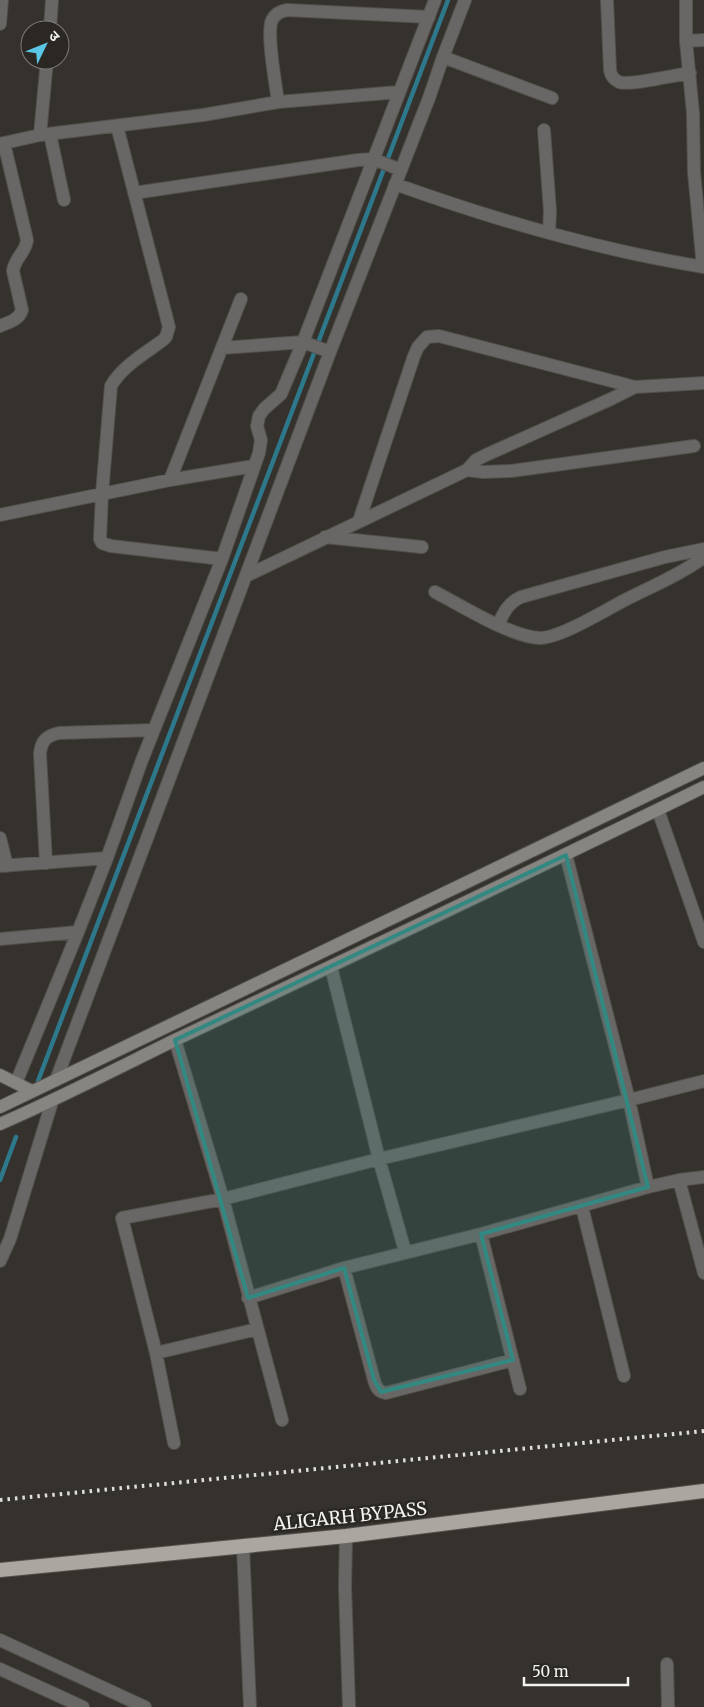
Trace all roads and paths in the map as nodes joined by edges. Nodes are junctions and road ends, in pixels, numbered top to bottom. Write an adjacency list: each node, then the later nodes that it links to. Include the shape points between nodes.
1 (2, 0): 9 (street)
2 (52, 0): 8 (street)
3 (435, 0): 7 (street)
4 (465, 0): 12 (street)
5 (607, 0): 14 (street, via 612,77 627,83)
6 (686, 0): 11 (street)
7 (429, 17): 15 (street); 17 (street, via 282,11 275,15 269,29)
8 (51, 20)
9 (0, 24)
10 (704, 40): 11 (street)
11 (686, 41): 14 (street)
12 (443, 56): 16 (street); 22 (street, via 429,98)
13 (47, 70): 20 (street)
14 (690, 73): 27 (street, via 694,172)
15 (399, 92): 17 (street); 22 (street)
16 (552, 98)
17 (278, 102): 18 (street)
18 (117, 126): 20 (street); 24 (street)
19 (544, 130): 26 (street)
20 (45, 135): 21 (street); 25 (street)
21 (2, 143): 29 (street, via 27,240 13,271 22,313)
22 (386, 164): 23 (street); 24 (street, via 358,160); 30 (street)
23 (395, 184): 26 (street, via 480,214); 30 (street)
24 (134, 193): 38 (street, via 169,328 166,337 124,370 112,386)
25 (64, 200)
26 (549, 233): 27 (street)
27 (703, 267)
28 (241, 299): 31 (street)
29 (0, 326)
30 (316, 346): 31 (street); 35 (street, via 282,393 259,416 257,426 261,440); 46 (street)
31 (222, 348): 37 (street)
32 (704, 383): 33 (street)
33 (635, 387): 36 (street, via 486,455); 40 (street, via 440,336 427,337 414,356)
34 (694, 446): 36 (street, via 511,471)
35 (254, 466): 37 (street); 45 (street)
36 (467, 470): 40 (street)
37 (170, 480): 38 (street)
38 (102, 494): 39 (street); 45 (street, via 102,543)
39 (0, 515)
40 (359, 521): 41 (street)
41 (325, 537): 42 (street); 46 (street)
42 (422, 547)
43 (704, 549): 48 (street, via 521,597 510,602)
44 (704, 557): 48 (street, via 547,638 532,637)
45 (222, 559): 49 (street)
46 (246, 576): 64 (street)
47 (435, 592): 48 (street)
48 (498, 625)
49 (154, 730): 55 (street); 56 (street, via 59,733 44,740 40,754)
50 (704, 768): 64 (main road)
51 (704, 787): 52 (main road)
52 (658, 810): 54 (main road); 60 (street)
53 (0, 838): 57 (street)
54 (566, 855): 61 (main road); 68 (street)
55 (107, 858): 56 (street); 58 (street)
56 (46, 864): 57 (street)
57 (4, 866)
58 (78, 932): 59 (street); 66 (street)
59 (0, 938)
60 (704, 942)
61 (331, 967): 62 (main road); 72 (street)
62 (175, 1040): 69 (main road); 76 (street)
63 (0, 1075): 66 (main road)
64 (56, 1080): 67 (main road)
65 (704, 1081): 68 (street)
66 (16, 1083): 67 (main road)
67 (35, 1090): 69 (main road); 70 (main road)
68 (629, 1100): 72 (street); 75 (street)
69 (49, 1103): 71 (main road); 80 (street, via 10,1238)
70 (0, 1107)
71 (0, 1124)
72 (379, 1159): 76 (street); 79 (street)
73 (704, 1177): 74 (street)
74 (679, 1180): 75 (street); 82 (street)
75 (648, 1187): 77 (street)
76 (223, 1198): 83 (street); 85 (street, via 122,1218)
77 (582, 1206): 78 (street); 87 (street)
78 (481, 1234): 79 (street); 86 (street)
79 (405, 1251): 81 (street)
80 (0, 1261)
81 (344, 1268): 83 (street); 86 (street, via 376,1387 381,1392)
82 (704, 1273)
83 (248, 1298): 84 (street)
84 (257, 1329): 85 (street); 89 (street)
85 (156, 1353): 90 (street)
86 (513, 1360): 88 (street)
87 (624, 1376)
88 (520, 1389)
89 (282, 1420)
90 (174, 1443)
91 (704, 1491): 92 (highway, ALIGARH BYPASS)
92 (346, 1536): 93 (highway, ALIGARH BYPASS); 101 (street)
93 (243, 1546): 94 (highway, ALIGARH BYPASS); 100 (street)
94 (0, 1570)
95 (0, 1640): 99 (street)
96 (667, 1664): 102 (street)
97 (0, 1670): 98 (street)
98 (83, 1707)
99 (145, 1707)
100 (250, 1707)
101 (349, 1707)
102 (668, 1707)

